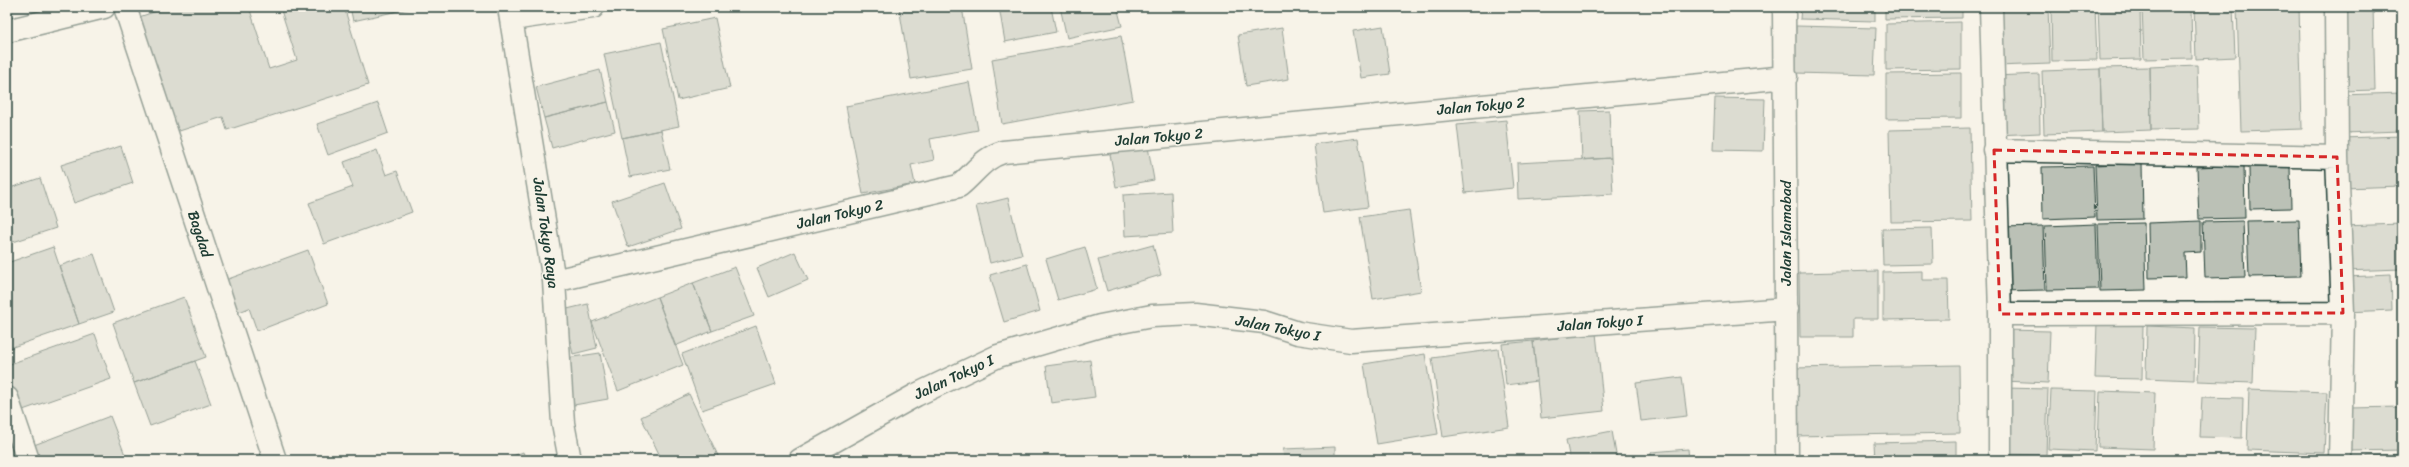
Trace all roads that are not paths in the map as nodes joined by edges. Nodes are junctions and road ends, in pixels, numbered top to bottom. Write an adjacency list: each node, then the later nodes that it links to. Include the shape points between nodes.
1 (104, 7): 8 (street)
2 (125, 7): 18 (street, Bagdad)
3 (593, 7): 7 (street)
4 (1784, 7): 9 (street, Jalan Islamabad)
5 (1990, 7): 10 (street)
6 (2336, 7): 11 (street)
7 (511, 13): 12 (street, Jalan Tokyo Raya)
8 (7, 31)
9 (1786, 77): 12 (street, Jalan Tokyo 2, via 1003,152 989,156 959,186); 13 (street, Jalan Islamabad)
10 (1994, 150): 11 (street); 15 (street)
11 (2337, 156): 14 (street)
12 (554, 282): 19 (street, Jalan Tokyo Raya, via 563,423)
13 (1786, 309): 20 (street, Jalan Tokyo I, via 1351,341 1298,333 1257,321 1196,314 1152,316 1100,326 998,356 916,395); 21 (street, Jalan Islamabad)
14 (2343, 313): 15 (street); 23 (street)
15 (2000, 314): 22 (street)
16 (7, 398): 17 (street)
17 (28, 460)
18 (275, 460)
19 (570, 460)
20 (800, 460)
21 (1787, 460)
22 (2000, 460)
23 (2340, 460)

